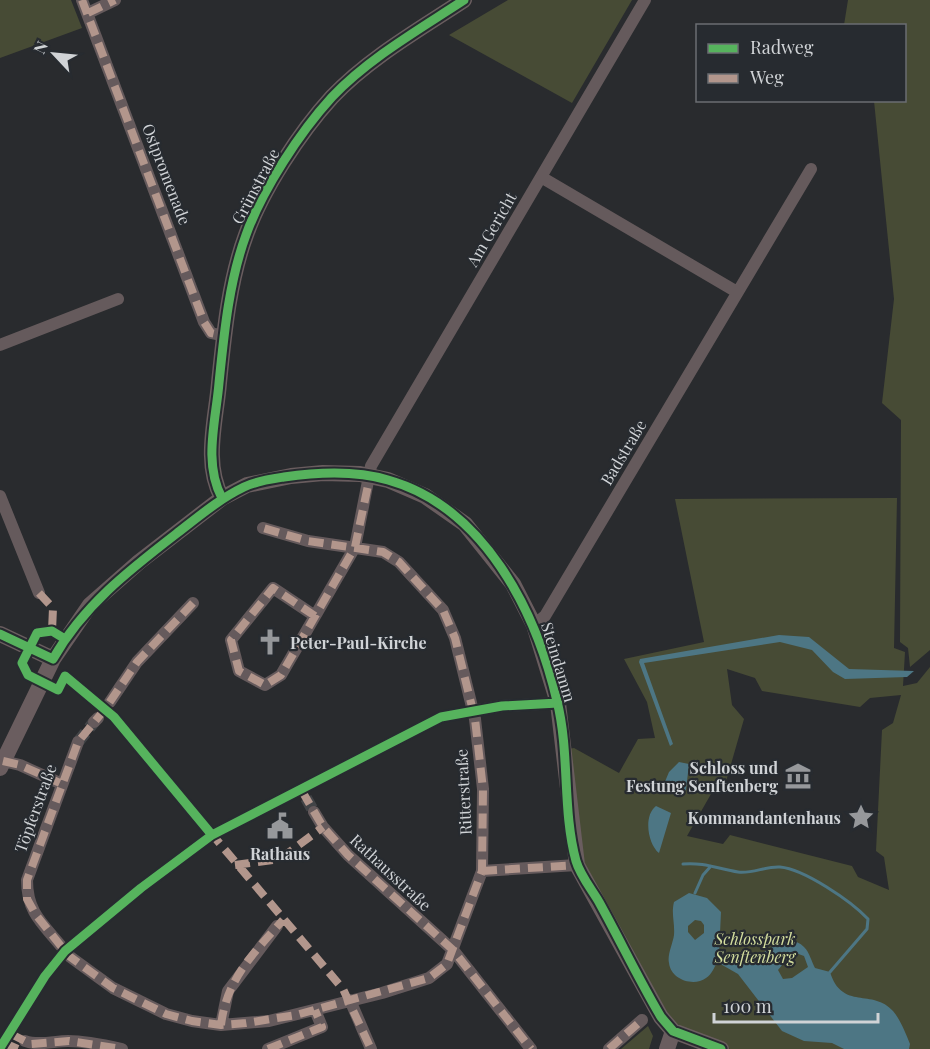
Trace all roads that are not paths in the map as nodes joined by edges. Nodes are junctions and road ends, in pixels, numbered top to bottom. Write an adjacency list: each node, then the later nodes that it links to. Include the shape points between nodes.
1 (82, 0): 5 (street, Ostpromenade)
2 (115, 0): 5 (street)
3 (464, 0): 10 (main road, Grünstraße, via 365,67 333,96 297,141 245,235 234,275)
4 (645, 0): 7 (street, Am Gericht)
5 (88, 13): 10 (street, Ostpromenade, via 204,322 211,333)
6 (811, 169): 8 (street, Badstraße)
7 (541, 177): 8 (street); 12 (street, Am Gericht, via 372,466)
8 (737, 292): 20 (street, Badstraße, via 545,616)
9 (118, 299): 11 (street)
10 (225, 336): 14 (main road, Grünstraße, via 211,471)
11 (0, 345)
12 (370, 476): 14 (main road, Steindamm, via 323,473 280,477 247,485); 16 (street, Am Gericht); 20 (main road, Steindamm, via 409,488 465,524 513,584)
13 (0, 496): 17 (street)
14 (222, 498): 22 (main road, Steindamm, via 90,605)
15 (263, 528): 16 (street, Ritterstraße, via 308,541)
16 (355, 547): 19 (street, Am Gericht); 25 (street, Ritterstraße, via 391,557 443,610 455,638)
17 (39, 593)
18 (193, 603): 23 (street, via 137,662)
19 (315, 616): 19 (street, Am Gericht, via 273,588 231,640 239,671 265,685 281,675)
20 (534, 625): 24 (main road, Steindamm)
21 (0, 634): 22 (main road)
22 (53, 659): 27 (main road, Steindamm)
23 (110, 702)
24 (558, 703): 25 (street); 30 (main road, Steindamm)
25 (473, 711): 31 (street, Ritterstraße, via 483,789)
26 (78, 742): 28 (street, Töpferstraße)
27 (2, 764): 28 (street, via 20,765)
28 (62, 784): 33 (street, Töpferstraße, via 27,880 27,899)
29 (314, 812): 34 (street, Rathausstraße, via 321,829)
30 (577, 865): 31 (street); 40 (main road, Steindamm)
31 (482, 871): 34 (street, Ritterstraße)
32 (277, 926): 39 (street, via 228,991)
33 (61, 946)
34 (453, 950): 36 (street, Ritterstraße, via 440,972 429,978); 45 (street)
35 (69, 956): 39 (street, Ritterstraße, via 113,988 166,1014)
36 (350, 1000): 37 (street, Ritterstraße); 44 (street)
37 (315, 1010): 39 (street, Ritterstraße, via 269,1021); 43 (street, via 322,1027)
38 (642, 1020): 46 (street)
39 (221, 1025)
40 (673, 1031): 47 (main road); 48 (main road)
41 (25, 1041): 42 (street, via 69,1041)
42 (122, 1049)
43 (268, 1049)
44 (371, 1049)
45 (531, 1049)
46 (609, 1049)
47 (667, 1049)
48 (721, 1049)

